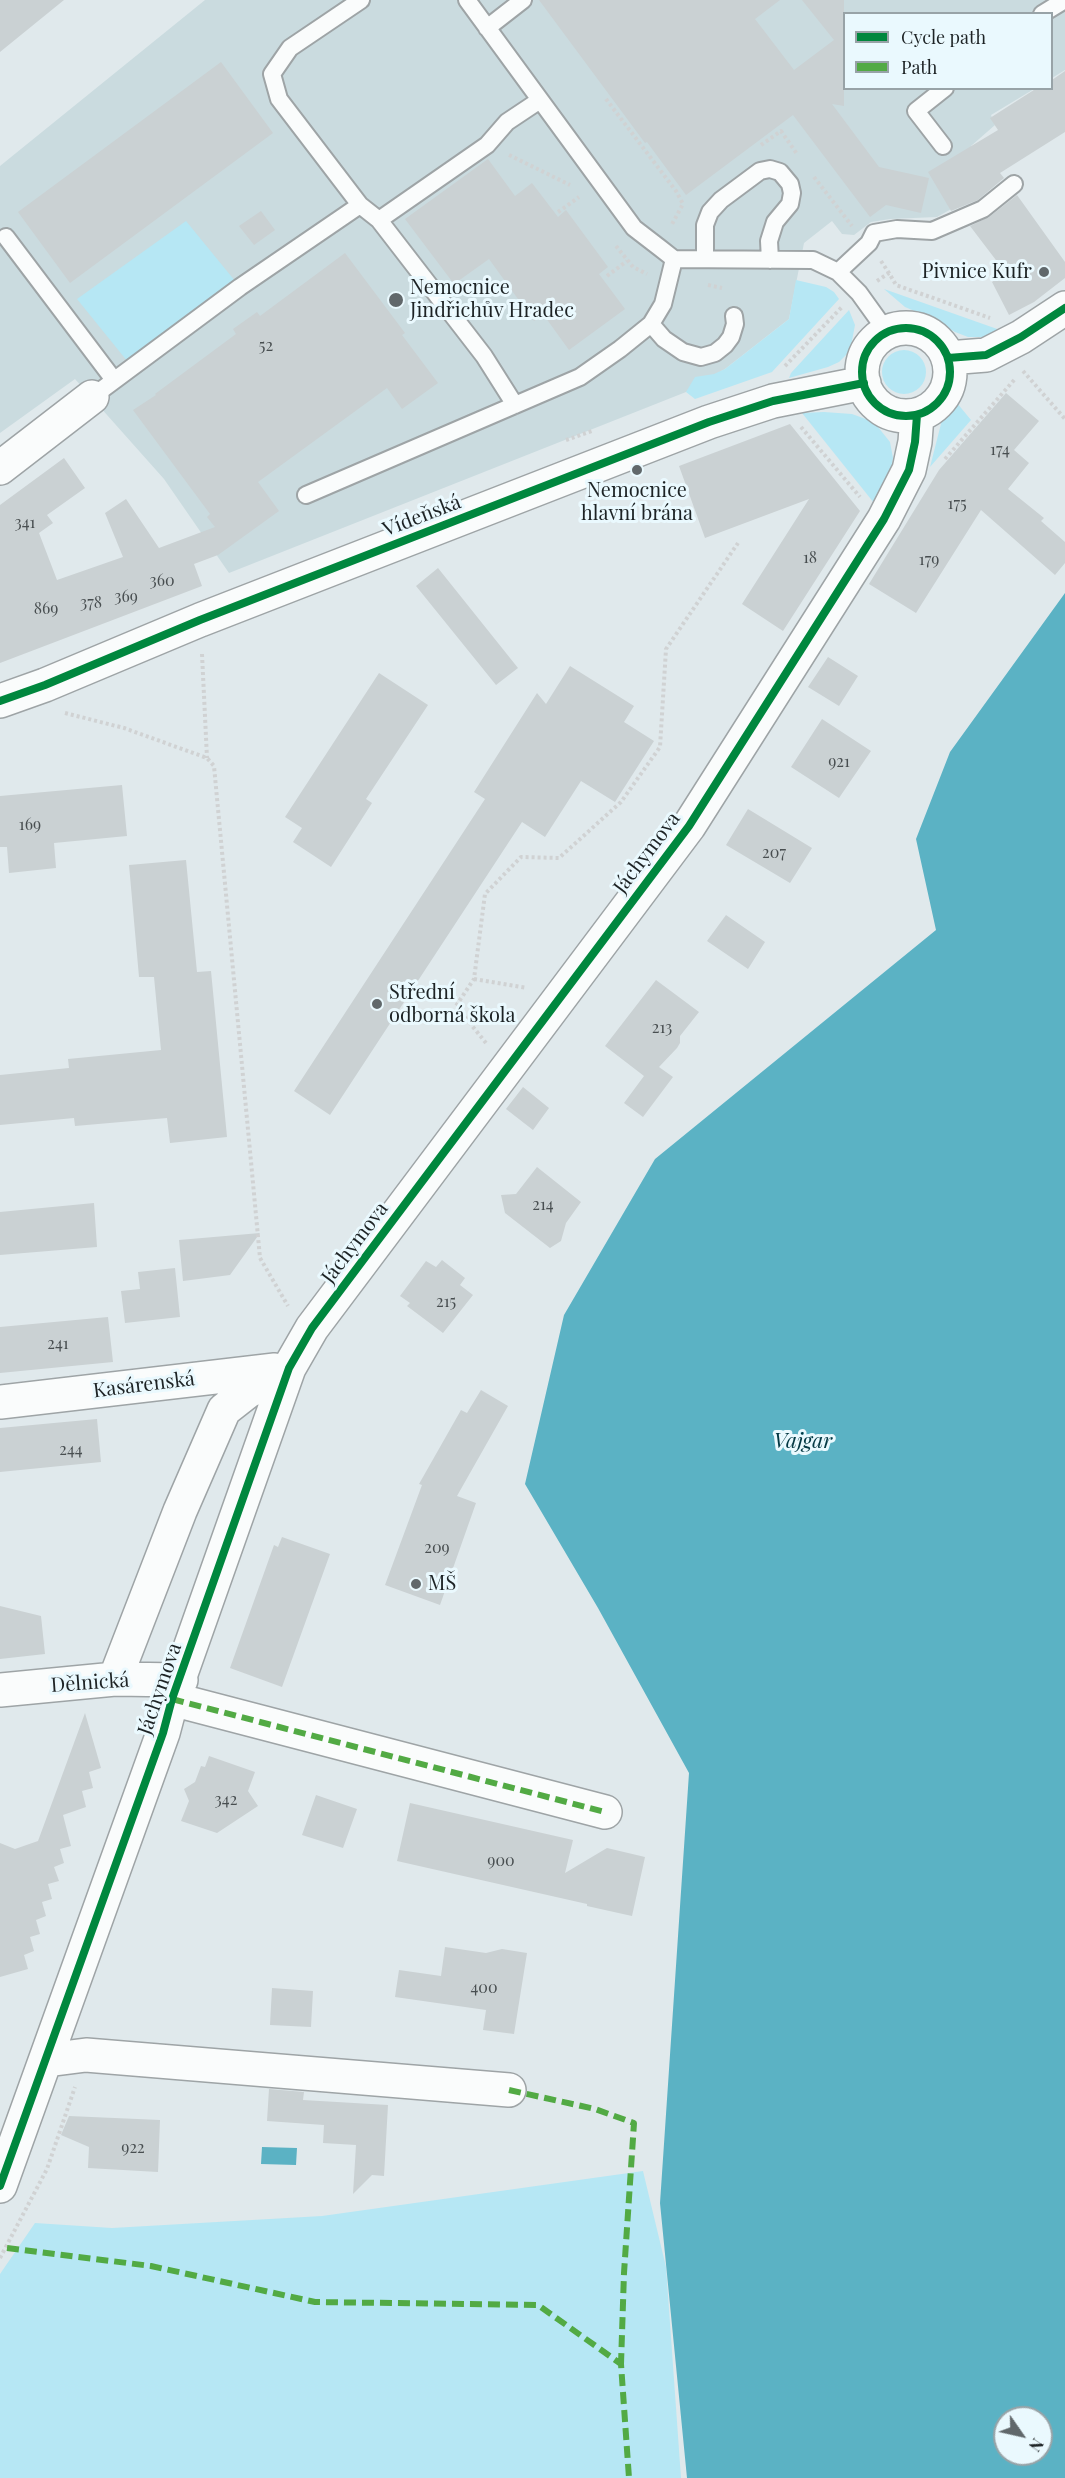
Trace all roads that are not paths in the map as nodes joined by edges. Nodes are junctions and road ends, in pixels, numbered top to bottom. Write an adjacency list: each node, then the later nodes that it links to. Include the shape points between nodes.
1 (467, 0): 6 (lane)
2 (523, 0): 6 (lane)
3 (1065, 0): 5 (lane)
4 (355, 2): 11 (lane, via 291,48 272,74 279,99)
5 (1045, 12)
6 (487, 28): 8 (lane)
7 (942, 90): 9 (lane, via 916,111)
8 (540, 100): 12 (lane, via 507,122 487,145); 14 (lane, via 634,228)
9 (943, 146)
10 (1014, 184): 17 (lane, via 983,209 932,231 897,229 874,233 869,243)
11 (360, 205): 12 (lane); 24 (lane, via 240,287)
12 (379, 220): 25 (lane, via 484,356)
13 (6, 237): 24 (lane)
14 (674, 259): 15 (lane); 20 (lane, via 663,304)
15 (705, 259): 16 (lane); 16 (lane, via 705,225 710,212 760,171 770,170 780,172 792,193 790,204 775,222 769,241)
16 (770, 260): 17 (lane, via 813,260)
17 (838, 272): 21 (lane)
18 (1065, 308): 22 (street, via 986,355)
19 (734, 316): 20 (lane, via 735,324 725,345 701,357 683,352)
20 (651, 324): 25 (lane, via 580,377)
21 (887, 332): 22 (street, via 911,328 924,331 943,347); 23 (street, via 866,354)
22 (948, 358): 26 (street, via 948,387 941,399)
23 (864, 383): 26 (street, via 879,406 897,415); 29 (street, Vídeňská, via 773,401 709,422)
24 (103, 389): 27 (street)
25 (515, 405): 28 (lane)
26 (917, 414): 30 (street, Jáchymova, via 909,470 884,519 689,825 312,1328)
27 (0, 468)
28 (306, 495)
29 (0, 701)
30 (289, 1368): 31 (street, Kasárenská); 32 (street, via 224,1410 180,1510); 33 (street, Jáchymova)
31 (0, 1402)
32 (115, 1679): 33 (street, Dělnická); 34 (street, Dělnická)
33 (177, 1689): 35 (street, Dělnická); 36 (street, Jáchymova)
34 (0, 1690)
35 (605, 1812)
36 (47, 2060): 37 (street, via 86,2055); 38 (street, Jáchymova)
37 (509, 2090)
38 (10, 2128): 39 (street, Jáchymova)
39 (0, 2186)

